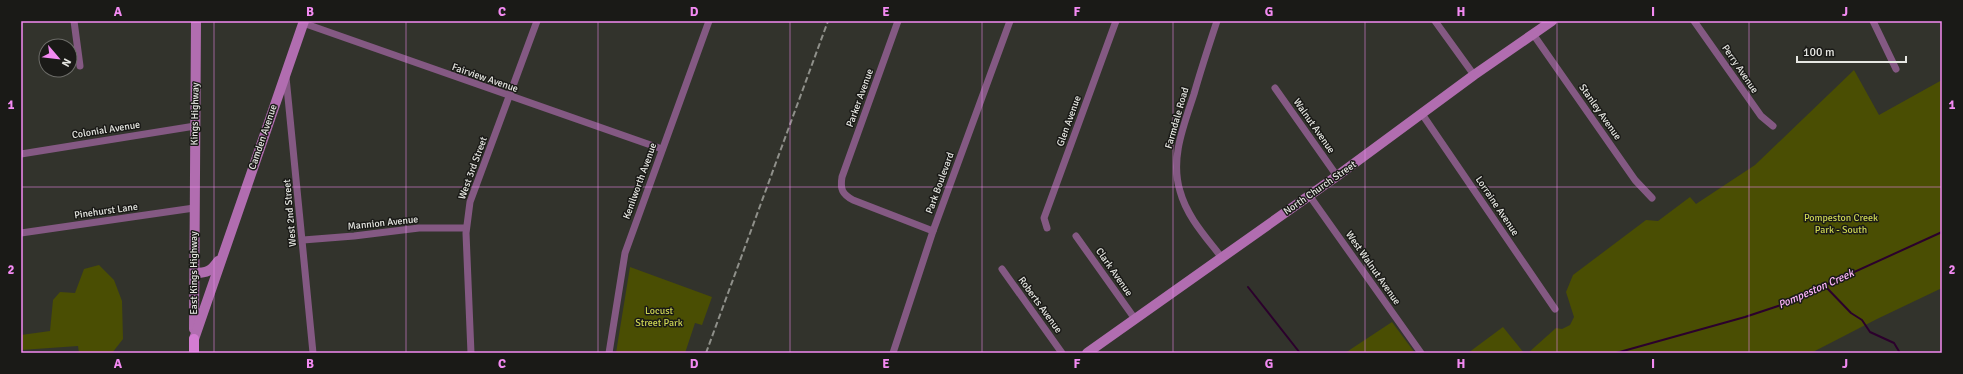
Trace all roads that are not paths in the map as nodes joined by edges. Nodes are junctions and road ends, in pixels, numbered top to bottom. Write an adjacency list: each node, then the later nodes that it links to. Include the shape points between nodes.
1 (74, 21): 15 (street)
2 (196, 21): 22 (main road, Kings Highway)
3 (537, 21): 20 (street, West 3rd Street)
4 (709, 21): 24 (street, Kenilworth Avenue)
5 (898, 21): 32 (street, Parker Avenue, via 841,182 842,193 852,200)
6 (1010, 21): 32 (street, Park Boulevard)
7 (1116, 21): 31 (street, Glen Avenue, via 1044,218)
8 (1217, 21): 37 (street, Farmdale Road, via 1181,135 1177,168 1180,192 1187,208)
9 (1435, 21): 18 (street)
10 (1552, 21): 14 (main road, North Church Street)
11 (1694, 21): 23 (street, Perry Avenue, via 1757,111)
12 (1874, 21): 16 (street)
13 (304, 22): 17 (main road, Camden Avenue); 20 (street, Fairview Avenue)
14 (1533, 34): 18 (main road, North Church Street); 28 (street, Stanley Avenue, via 1635,180)
15 (80, 66)
16 (1896, 69)
17 (285, 72): 35 (street, West 2nd Street); 36 (main road, Camden Avenue)
18 (1474, 75): 21 (main road, North Church Street)
19 (1275, 88): 26 (street, Walnut Avenue)
20 (509, 97): 24 (street, Fairview Avenue); 30 (street, West 3rd Street, via 470,202)
21 (1422, 114): 26 (main road, North Church Street); 40 (street, Lorraine Avenue)
22 (195, 126): 25 (street, Colonial Avenue); 29 (main road, Kings Highway)
23 (1773, 126)
24 (662, 150): 47 (street, Kenilworth Avenue, via 625,253)
25 (21, 154)
26 (1337, 176): 27 (main road, North Church Street)
27 (1309, 195): 37 (main road, North Church Street); 43 (street, West Walnut Avenue)
28 (1652, 198)
29 (194, 208): 33 (street, Pinehurst Lane); 39 (main road, East Kings Highway)
30 (466, 228): 35 (street, Mannion Avenue, via 419,228); 46 (street, West 3rd Street)
31 (1047, 228)
32 (933, 231): 48 (street, Park Boulevard)
33 (21, 232)
34 (1076, 236): 41 (street, Clark Avenue)
35 (303, 240): 45 (street, West 2nd Street)
36 (222, 253): 39 (main road, Camden Avenue, via 212,270); 42 (main road, Camden Avenue)
37 (1222, 258): 41 (main road, North Church Street)
38 (1002, 269): 49 (street, Roberts Avenue)
39 (195, 273): 42 (main road, East Kings Highway)
40 (1555, 309)
41 (1135, 319): 50 (main road, North Church Street)
42 (194, 339): 44 (main road)
43 (1421, 352)
44 (194, 353)
45 (313, 353)
46 (471, 353)
47 (609, 353)
48 (893, 353)
49 (1062, 353)
50 (1087, 353)

